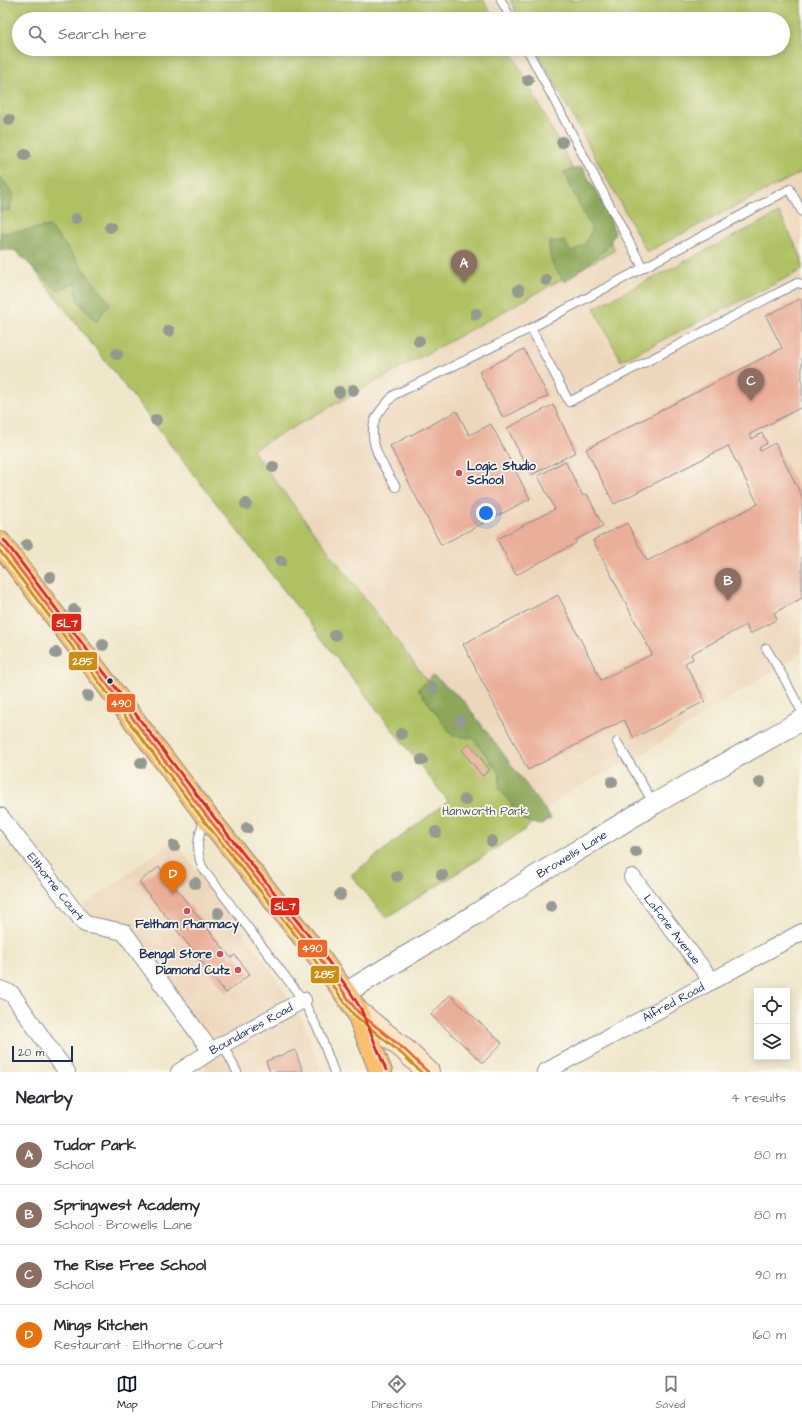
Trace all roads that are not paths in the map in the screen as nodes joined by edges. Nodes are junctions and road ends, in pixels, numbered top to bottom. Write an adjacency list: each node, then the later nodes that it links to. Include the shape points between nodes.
1 (501, 0): 2 (lane)
2 (507, 12)
3 (531, 56): 6 (lane)
4 (798, 196): 5 (lane); 6 (lane, via 790,189)
5 (802, 212)
6 (643, 268): 8 (lane)
7 (802, 284): 8 (lane, via 797,283 569,402)
8 (531, 328): 9 (lane, via 394,395 382,407 374,423 373,440 380,460)
9 (396, 487)
10 (0, 543): 16 (main road)
11 (766, 648): 12 (lane)
12 (802, 712)
13 (802, 720): 15 (street, Browells Lane)
14 (617, 742): 15 (lane)
15 (654, 804): 22 (street, Browells Lane, via 451,930)
16 (205, 814): 22 (main road); 23 (lane, via 197,852 202,867)
17 (0, 816): 25 (street, Elthorne Court, via 84,924 124,932)
18 (632, 878): 20 (street, Lafone Avenue)
19 (802, 932): 20 (street, Alfred Road)
20 (712, 981): 32 (street, Alfred Road)
21 (0, 989): 26 (street, via 12,994)
22 (345, 992): 24 (main road)
23 (303, 1000): 25 (street, Boundaries Road); 29 (lane)
24 (357, 1011): 30 (main road); 31 (main road)
25 (217, 1048): 27 (street, Boundaries Road); 28 (lane)
26 (67, 1072)
27 (179, 1072)
28 (236, 1072)
29 (334, 1072)
30 (381, 1072)
31 (428, 1072)
32 (545, 1072)

